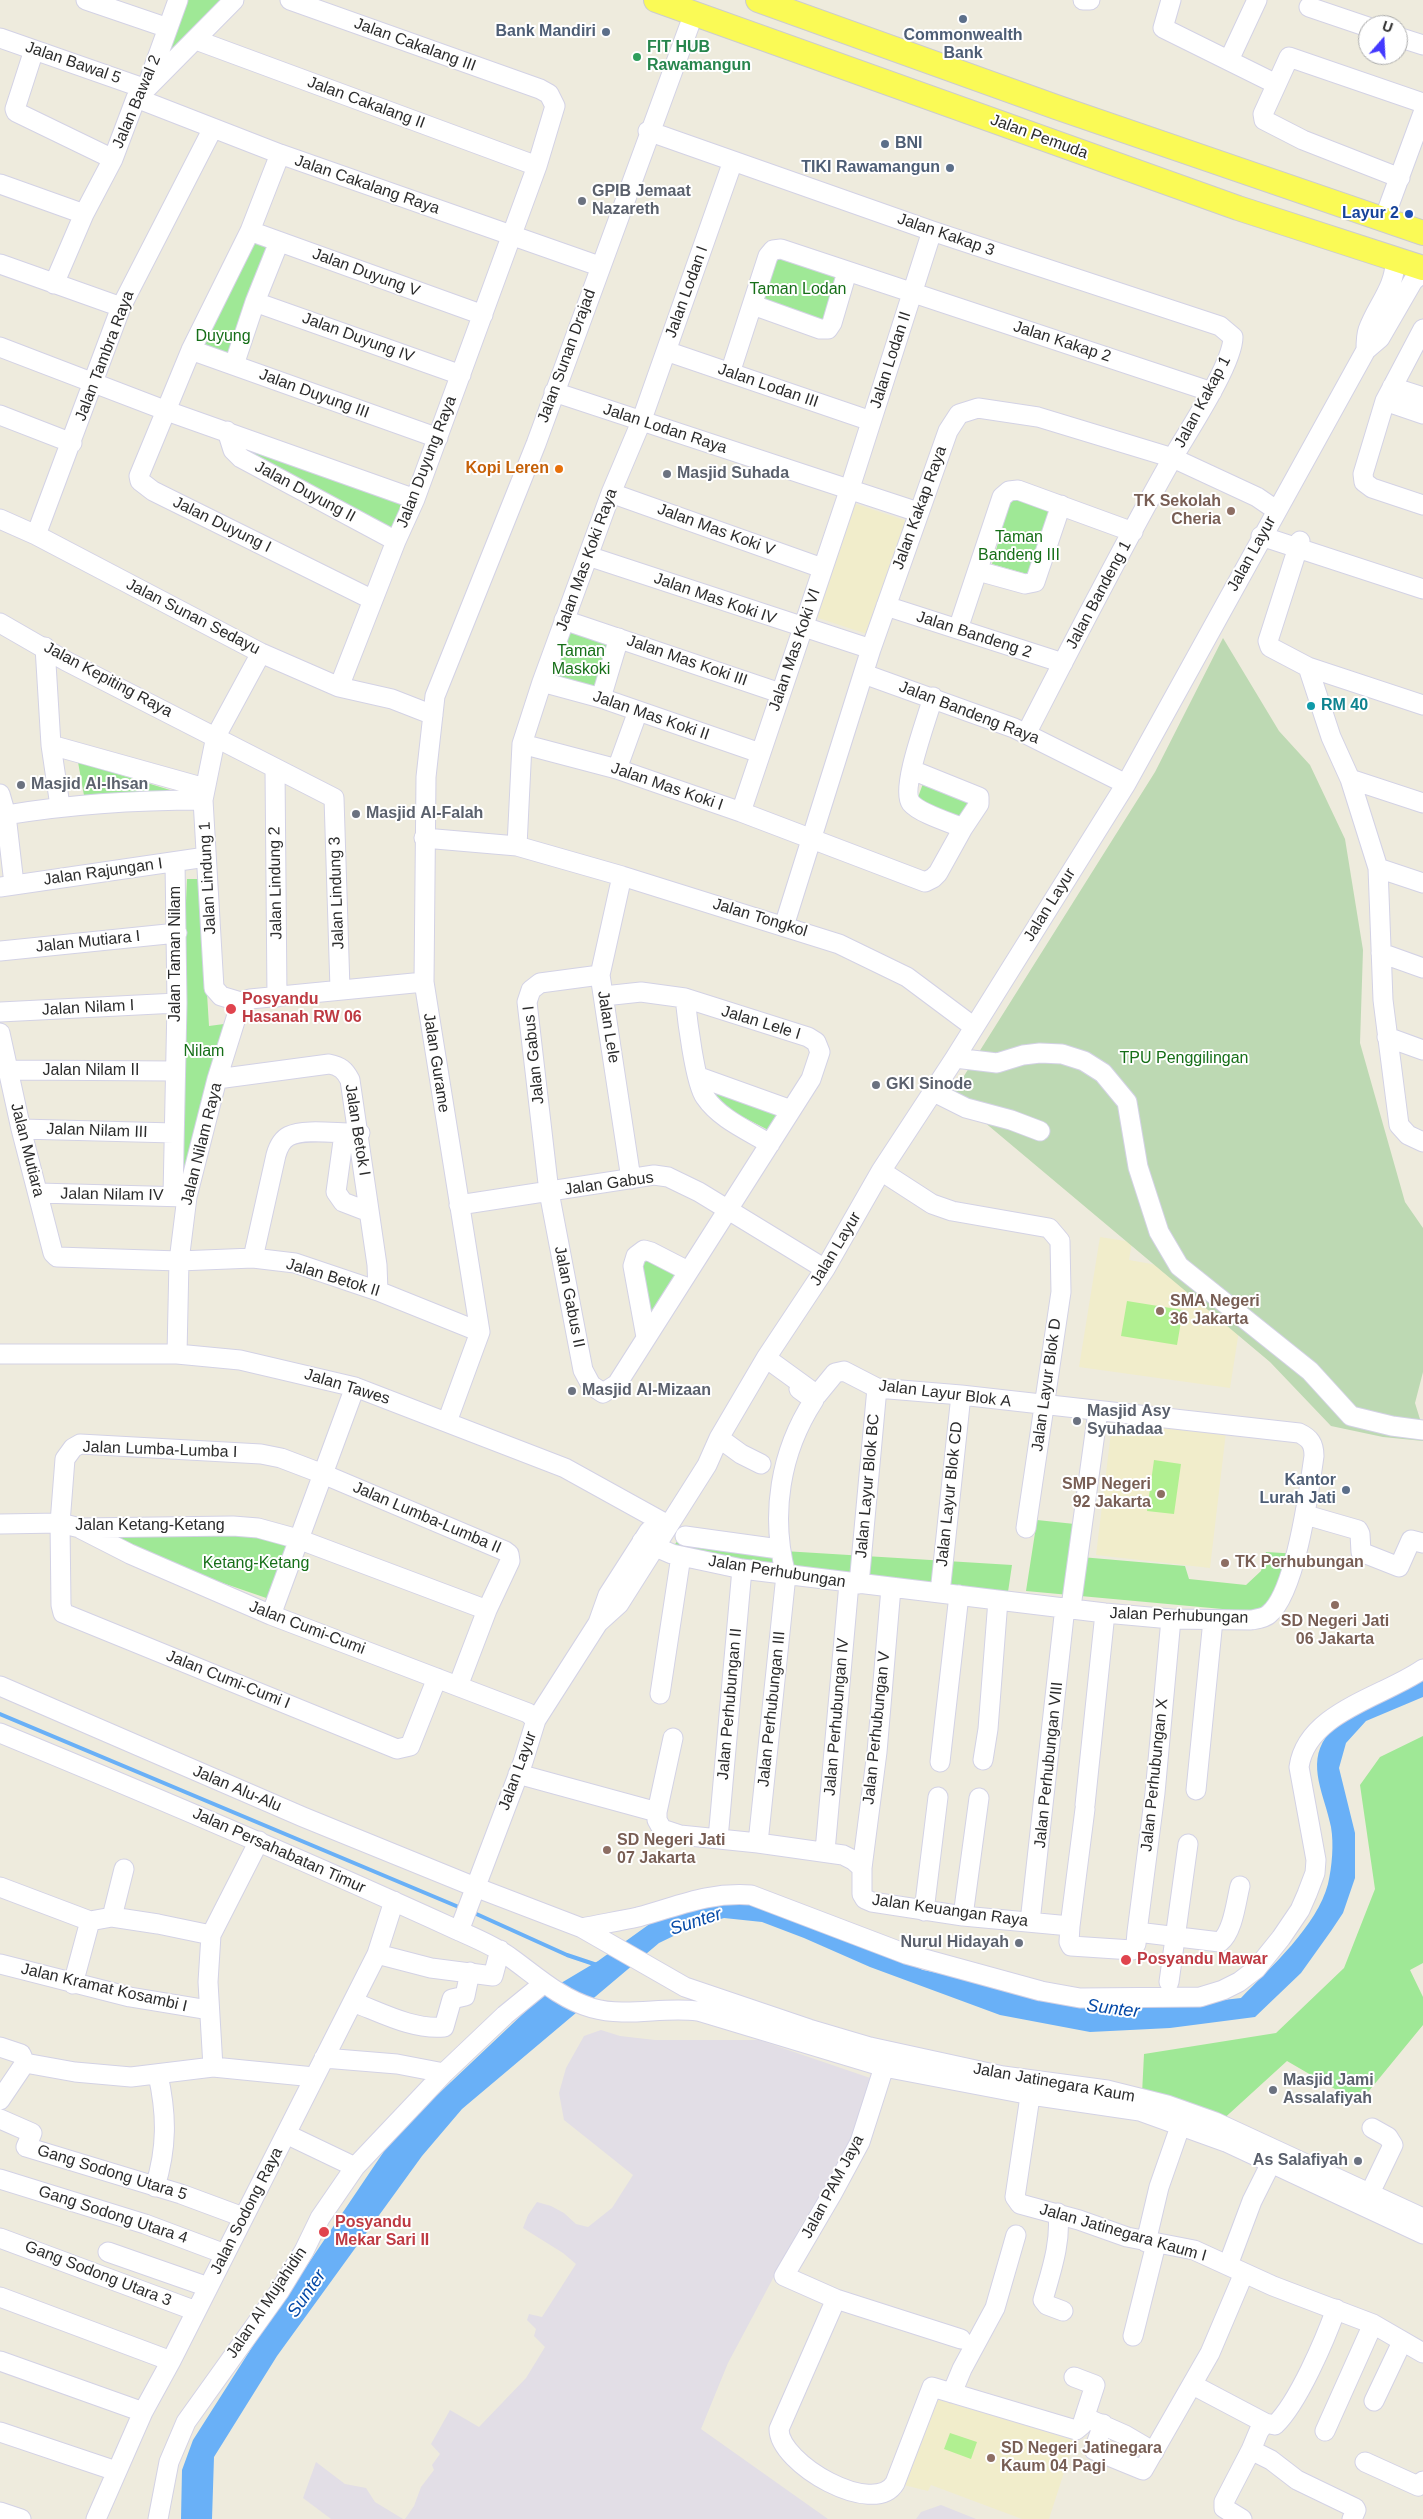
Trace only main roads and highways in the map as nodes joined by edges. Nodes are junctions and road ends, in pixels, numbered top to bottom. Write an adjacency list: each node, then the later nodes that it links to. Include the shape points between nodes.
1 (656, 0): 4 (main road, Jalan Pemuda, via 1238,208)
2 (758, 0): 3 (main road)
3 (1423, 233)
4 (1423, 270)

